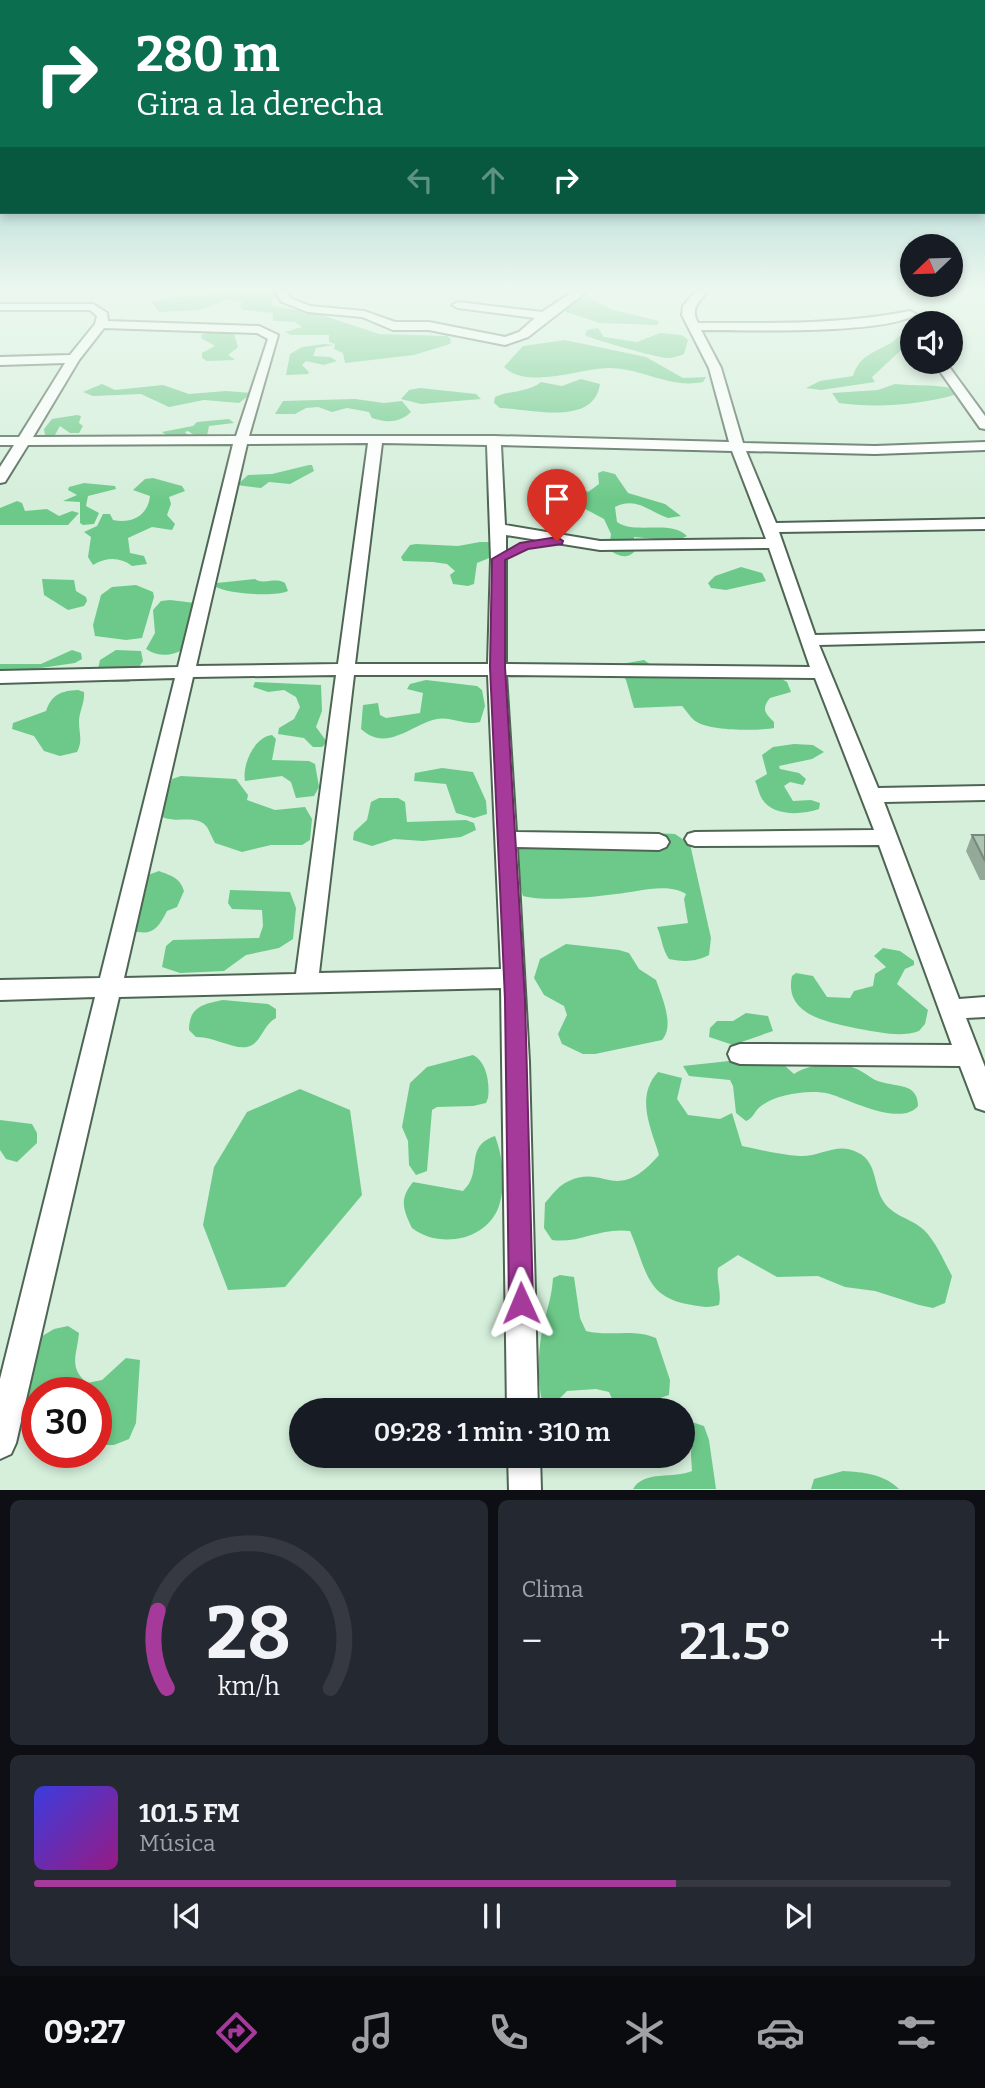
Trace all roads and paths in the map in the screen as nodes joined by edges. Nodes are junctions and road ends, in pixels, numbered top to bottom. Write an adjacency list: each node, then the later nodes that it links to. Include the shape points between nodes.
1 (72, 362): 10 (street)
2 (267, 362): 6 (street)
3 (712, 362): 12 (street)
4 (948, 374): 5 (street)
5 (985, 425)
6 (242, 440): 7 (street); 10 (street); 23 (street)
7 (375, 440): 8 (street); 22 (street)
8 (494, 440): 12 (street); 15 (street)
9 (0, 441): 10 (street)
10 (23, 441): 13 (street)
11 (985, 446): 12 (street)
12 (738, 448): 16 (street)
13 (0, 479)
14 (985, 524): 16 (street)
15 (498, 528): 17 (street); 18 (street)
16 (773, 535): 17 (street, via 642,547); 20 (street)
17 (557, 541): 18 (street, via 525,546)
18 (499, 559): 21 (street)
19 (985, 636): 20 (street)
20 (808, 640): 24 (street)
21 (497, 667): 22 (street); 24 (street); 29 (street)
22 (346, 668): 23 (street); 33 (street)
23 (187, 670): 25 (street); 34 (street)
24 (821, 673): 27 (street)
25 (0, 677)
26 (985, 793): 27 (street)
27 (871, 795): 28 (street)
28 (885, 837): 30 (street); 37 (street)
29 (506, 839): 31 (street); 32 (street)
30 (695, 839)
31 (659, 842)
32 (514, 978): 33 (street); 41 (street)
33 (306, 983): 34 (street)
34 (110, 988): 35 (street); 42 (street)
35 (0, 990)
36 (985, 1007): 37 (street)
37 (949, 1009): 39 (street)
38 (740, 1054): 39 (street)
39 (968, 1056): 40 (street)
40 (985, 1100)
41 (523, 1398)
42 (0, 1443)
43 (524, 1468): 44 (street)
44 (524, 1489)

